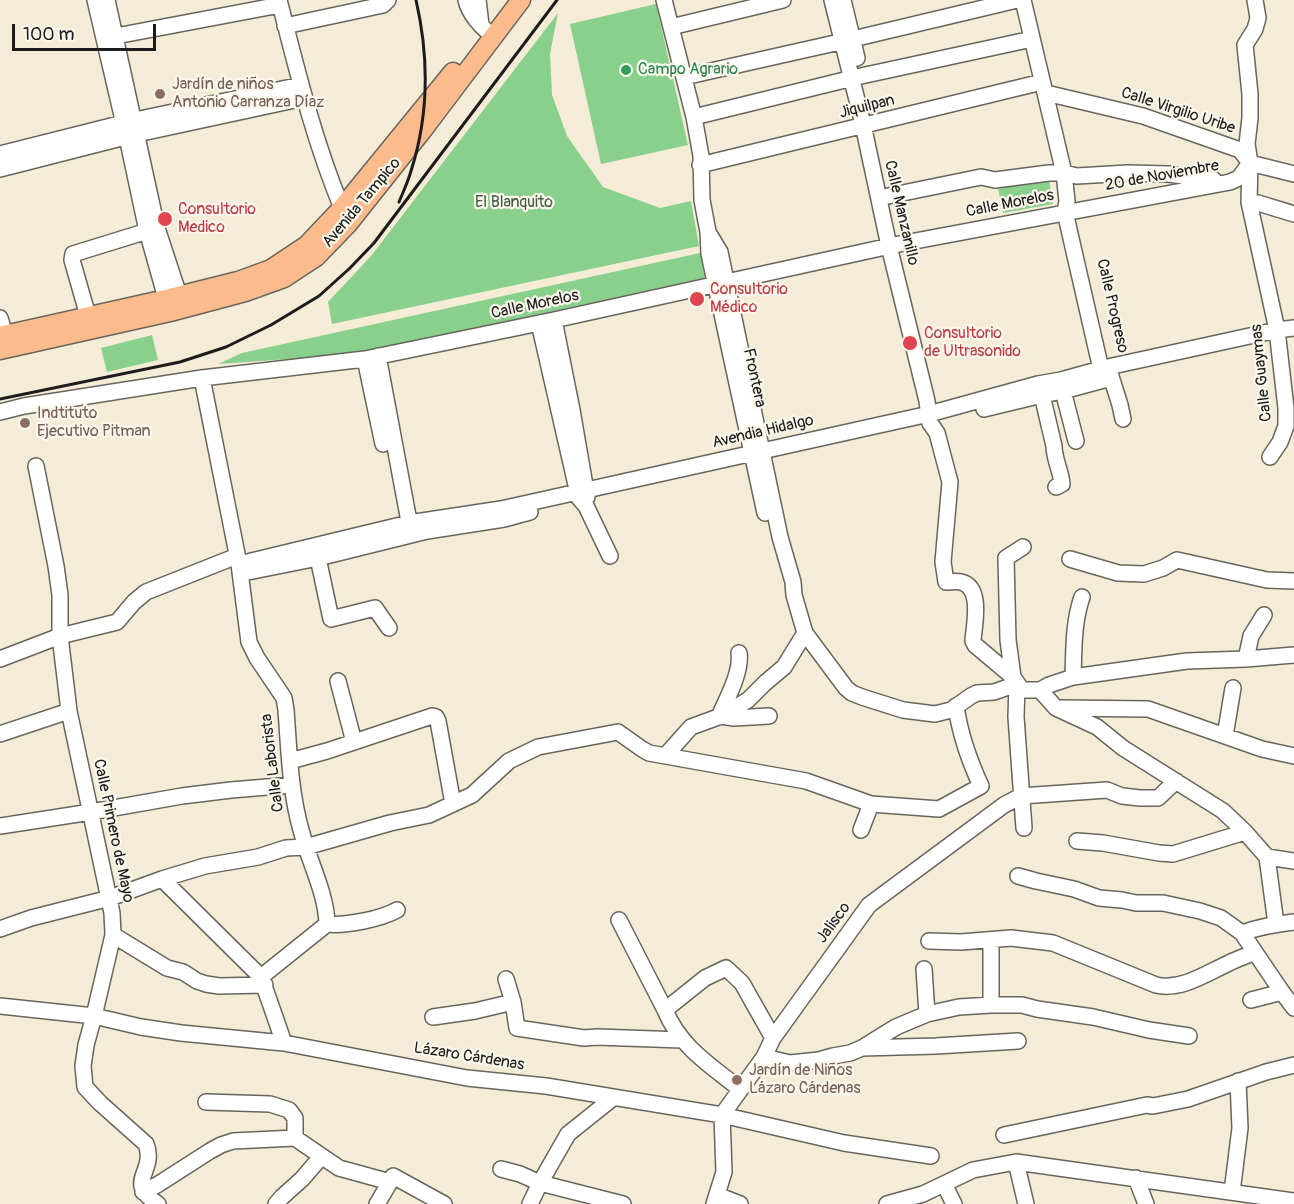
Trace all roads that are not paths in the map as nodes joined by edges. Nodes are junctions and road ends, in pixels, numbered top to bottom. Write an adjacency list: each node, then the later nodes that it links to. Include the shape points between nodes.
1 (95, 0): 29 (street)
2 (108, 0): 20 (street)
3 (388, 0): 17 (street, via 382,5)
4 (466, 0): 19 (street, via 468,9)
5 (478, 0): 19 (street)
6 (510, 0): 19 (main road, Avenida Tampico)
7 (521, 0): 19 (main road, Avenida Tampico)
8 (664, 0): 18 (street, Frontera)
9 (783, 0): 18 (street)
10 (832, 0): 21 (street, Calle Manzanillo)
11 (843, 0): 21 (street, Calle Manzanillo)
12 (981, 0): 21 (street)
13 (1017, 0): 21 (street)
14 (1023, 0): 22 (street, Calle Progreso)
15 (1256, 0): 32 (street, Calle Guaymas, via 1258,18 1245,45 1250,94 1246,144)
16 (279, 2): 17 (street); 20 (street)
17 (285, 26): 26 (street)
18 (671, 27): 23 (street, Frontera)
19 (487, 31): 39 (main road, Avenida Tampico); 45 (main road, Avenida Tampico, via 348,224 316,256 284,278 245,292)
20 (116, 36): 29 (street)
21 (846, 36): 23 (street); 24 (street, Calle Manzanillo)
22 (1032, 39): 24 (street); 25 (street, Calle Progreso)
23 (683, 72): 27 (street, Frontera)
24 (857, 77): 27 (street); 28 (street, Calle Manzanillo)
25 (1043, 84): 28 (street, Jiquilpan); 32 (street, Calle Virgilio Uribe, via 1240,150); 34 (street, Calle Progreso)
26 (302, 91): 29 (street); 39 (street)
27 (694, 117): 31 (street, Frontera)
28 (867, 122): 31 (street, Jiquilpan); 37 (street, Calle Manzanillo); 43 (street, Calle Manzanillo)
29 (130, 129): 30 (street); 33 (street); 42 (street)
30 (0, 154)
31 (701, 161): 44 (street, Frontera, via 702,200 708,232 720,252)
32 (1250, 163): 35 (street, Calle Virgilio Uribe); 36 (street, 20 de Noviembre, via 1239,178); 38 (street, Calle Guaymas)
33 (0, 169)
34 (1064, 173): 36 (street, via 1168,174); 37 (street, via 995,180 981,177); 40 (street, Calle Progreso)
35 (1294, 174)
36 (1230, 182): 40 (street, 20 de Noviembre)
37 (888, 196): 43 (street, Calle Manzanillo)
38 (1249, 202): 41 (street); 49 (street, Calle Guaymas)
39 (342, 208): 45 (main road, Avenida Tampico, via 307,246 271,269)
40 (1068, 208): 43 (street, Calle Morelos); 52 (street, Calle Progreso)
41 (1294, 214)
42 (152, 230): 45 (street); 46 (street, via 73,254)
43 (894, 245): 44 (street, Calle Morelos); 58 (street, Calle Manzanillo)
44 (721, 283): 47 (street, Calle Morelos); 61 (street, Frontera)
45 (175, 303): 46 (main road, Avenida Tampico); 50 (main road, Avenida Tampico)
46 (88, 316): 50 (main road, Avenida Tampico)
47 (546, 322): 51 (street, Calle Morelos); 65 (street)
48 (1294, 328): 49 (street, Avendia Hidalgo)
49 (1277, 330): 52 (street, Avendia Hidalgo); 59 (street, Calle Guaymas)
50 (1, 335)
51 (371, 358): 53 (street, Calle Morelos); 66 (street)
52 (1106, 373): 54 (street, Avendia Hidalgo); 57 (street, Calle Progreso); 58 (street, Avendia Hidalgo, via 1038,384)
53 (202, 378): 56 (street, Calle Morelos); 71 (street, Calle Laborista)
54 (1063, 391): 55 (street, Avendia Hidalgo); 60 (street)
55 (1042, 395): 58 (street, Avendia Hidalgo); 64 (street, via 1061,475 1062,484)
56 (0, 412)
57 (1124, 419)
58 (934, 421): 61 (street, Avendia Hidalgo); 84 (street, Calle Manzanillo, via 950,482 943,562 946,582 969,586 976,603 973,641)
59 (1290, 426): 62 (street, Calle Guaymas)
60 (1076, 441)
61 (758, 457): 65 (street, Avendia Hidalgo); 76 (street, Frontera)
62 (1270, 457)
63 (36, 466): 77 (street, Calle Primero de Mayo, via 56,566)
64 (1056, 487)
65 (583, 496): 66 (street, Avendia Hidalgo); 68 (street)
66 (406, 530): 69 (street, Avendia Hidalgo); 71 (street, Avendia Hidalgo)
67 (1023, 547): 84 (street, via 1006,558 1008,640)
68 (610, 556)
69 (318, 558): 71 (street, Avendia Hidalgo); 75 (street, via 331,619 375,608)
70 (1070, 559): 72 (street, via 1118,573 1144,574 1177,560 1267,580)
71 (239, 565): 77 (street, via 146,592 117,622); 97 (street, Calle Laborista, via 249,642 284,698)
72 (1294, 581)
73 (1082, 597): 82 (street)
74 (1264, 615): 81 (street, via 1251,636)
75 (389, 628)
76 (805, 633): 87 (street, Frontera, via 846,688 858,696 903,710 935,714); 91 (street, via 784,667 748,700)
77 (60, 636): 80 (street); 89 (street, Calle Primero de Mayo)
78 (739, 652): 91 (street, via 740,661)
79 (1294, 655): 81 (street)
80 (0, 659)
81 (1246, 659): 82 (street, via 1186,661)
82 (1073, 677): 86 (street)
83 (338, 681): 94 (street)
84 (1015, 681): 86 (street, via 1022,690); 87 (street, Frontera, via 994,692 977,693); 100 (street)
85 (1233, 688): 93 (street)
86 (1040, 690): 88 (street)
87 (956, 706): 102 (street, via 959,728 981,786 939,809)
88 (1056, 708): 93 (street, via 1148,709); 98 (street, via 1097,727)
89 (69, 711): 92 (street); 103 (street, Calle Primero de Mayo)
90 (769, 716): 91 (street)
91 (720, 717): 95 (street, via 691,727)
92 (0, 734)
93 (1225, 736): 96 (street)
94 (354, 742): 97 (street); 101 (street, via 436,717)
95 (666, 755): 101 (street, via 649,753 618,732 538,747 509,761 472,795); 102 (street, via 806,781)
96 (1294, 756)
97 (290, 761): 99 (street, Calle Laborista)
98 (1176, 781): 100 (street, via 1158,798 1122,796 1107,790); 107 (street, via 1223,811)
99 (291, 785): 103 (street, via 182,796); 109 (street, Calle Laborista)
100 (1021, 796): 105 (street); 140 (street, Jalisco, via 869,905)
101 (453, 804): 109 (street, via 429,815)
102 (871, 804): 106 (street)
103 (92, 812): 104 (street); 114 (street, Calle Primero de Mayo)
104 (0, 826)
105 (1024, 828)
106 (861, 830)
107 (1245, 832): 108 (street, via 1173,854); 110 (street)
108 (1077, 841)
109 (306, 847): 113 (street, via 205,866); 118 (street, Calle Laborista, via 327,908)
110 (1267, 857): 111 (street); 119 (street)
111 (1294, 861)
112 (1018, 876): 121 (street, via 1099,898 1163,903 1200,911 1221,918)
113 (162, 879): 114 (street); 128 (street)
114 (110, 898): 120 (street); 122 (street, Calle Primero de Mayo)
115 (397, 910): 118 (street, via 387,916 338,926)
116 (619, 920): 135 (street)
117 (1294, 922): 119 (street)
118 (327, 924): 128 (street)
119 (1276, 924): 121 (street)
120 (0, 929)
121 (1242, 933): 125 (street)
122 (113, 935): 128 (street, via 167,968 206,984); 137 (street, Calle Primero de Mayo)
123 (991, 940): 124 (street); 125 (street, via 1053,943 1163,987 1194,980); 132 (street)
124 (929, 941)
125 (1256, 952): 129 (street)
126 (924, 969): 136 (street)
127 (506, 979): 131 (street)
128 (263, 981): 143 (street)
129 (1281, 993): 130 (street); 134 (street)
130 (1251, 1000)
131 (513, 1002): 138 (street); 141 (street, via 517,1028 584,1038)
132 (991, 1005): 136 (street); 139 (street, via 1022,1005)
133 (0, 1006): 137 (street, Lázaro Cárdenas)
134 (1294, 1008)
135 (665, 1010): 140 (street, via 705,978 726,968 742,983); 141 (street)
136 (927, 1014): 144 (street)
137 (94, 1016): 143 (street, Lázaro Cárdenas, via 181,1034); 162 (street, Calle Primero de Mayo, via 83,1066 85,1087 146,1144)
138 (433, 1017)
139 (1189, 1036)
140 (773, 1038): 145 (street, Jalisco)
141 (682, 1040): 148 (street)
142 (1018, 1041): 144 (street)
143 (284, 1043): 149 (street, Lázaro Cárdenas, via 467,1078)
144 (862, 1048): 145 (street, via 807,1062)
145 (764, 1057): 148 (street, Jalisco)
146 (1294, 1065): 147 (street)
147 (1238, 1081): 152 (street, via 1188,1099); 163 (street, via 1240,1128)
148 (740, 1089): 151 (street, Jalisco)
149 (613, 1098): 151 (street, Lázaro Cárdenas); 161 (street, via 568,1134)
150 (206, 1102): 153 (street, via 270,1104 289,1110 295,1118)
151 (722, 1115): 155 (street, Lázaro Cárdenas, via 844,1143); 164 (street, via 724,1172)
152 (1004, 1135)
153 (295, 1138): 154 (street); 162 (street, via 221,1145)
154 (321, 1156): 159 (street, via 339,1168); 167 (street)
155 (931, 1156)
156 (1016, 1162): 158 (street); 160 (street, via 973,1170); 175 (street)
157 (501, 1169): 161 (street)
158 (1136, 1178): 163 (street); 176 (street)
159 (390, 1182): 168 (street); 169 (street, via 393,1176)
160 (949, 1182): 173 (street); 174 (street)
161 (540, 1183): 170 (street); 171 (street)
162 (143, 1192): 166 (street)
163 (1232, 1192): 165 (street)
164 (716, 1200): 172 (street)
165 (1294, 1201)
166 (158, 1204)
167 (276, 1204)
168 (377, 1204)
169 (444, 1204)
170 (530, 1204)
171 (623, 1204)
172 (740, 1204)
173 (887, 1204)
174 (954, 1204)
175 (1026, 1204)
176 (1146, 1204)

